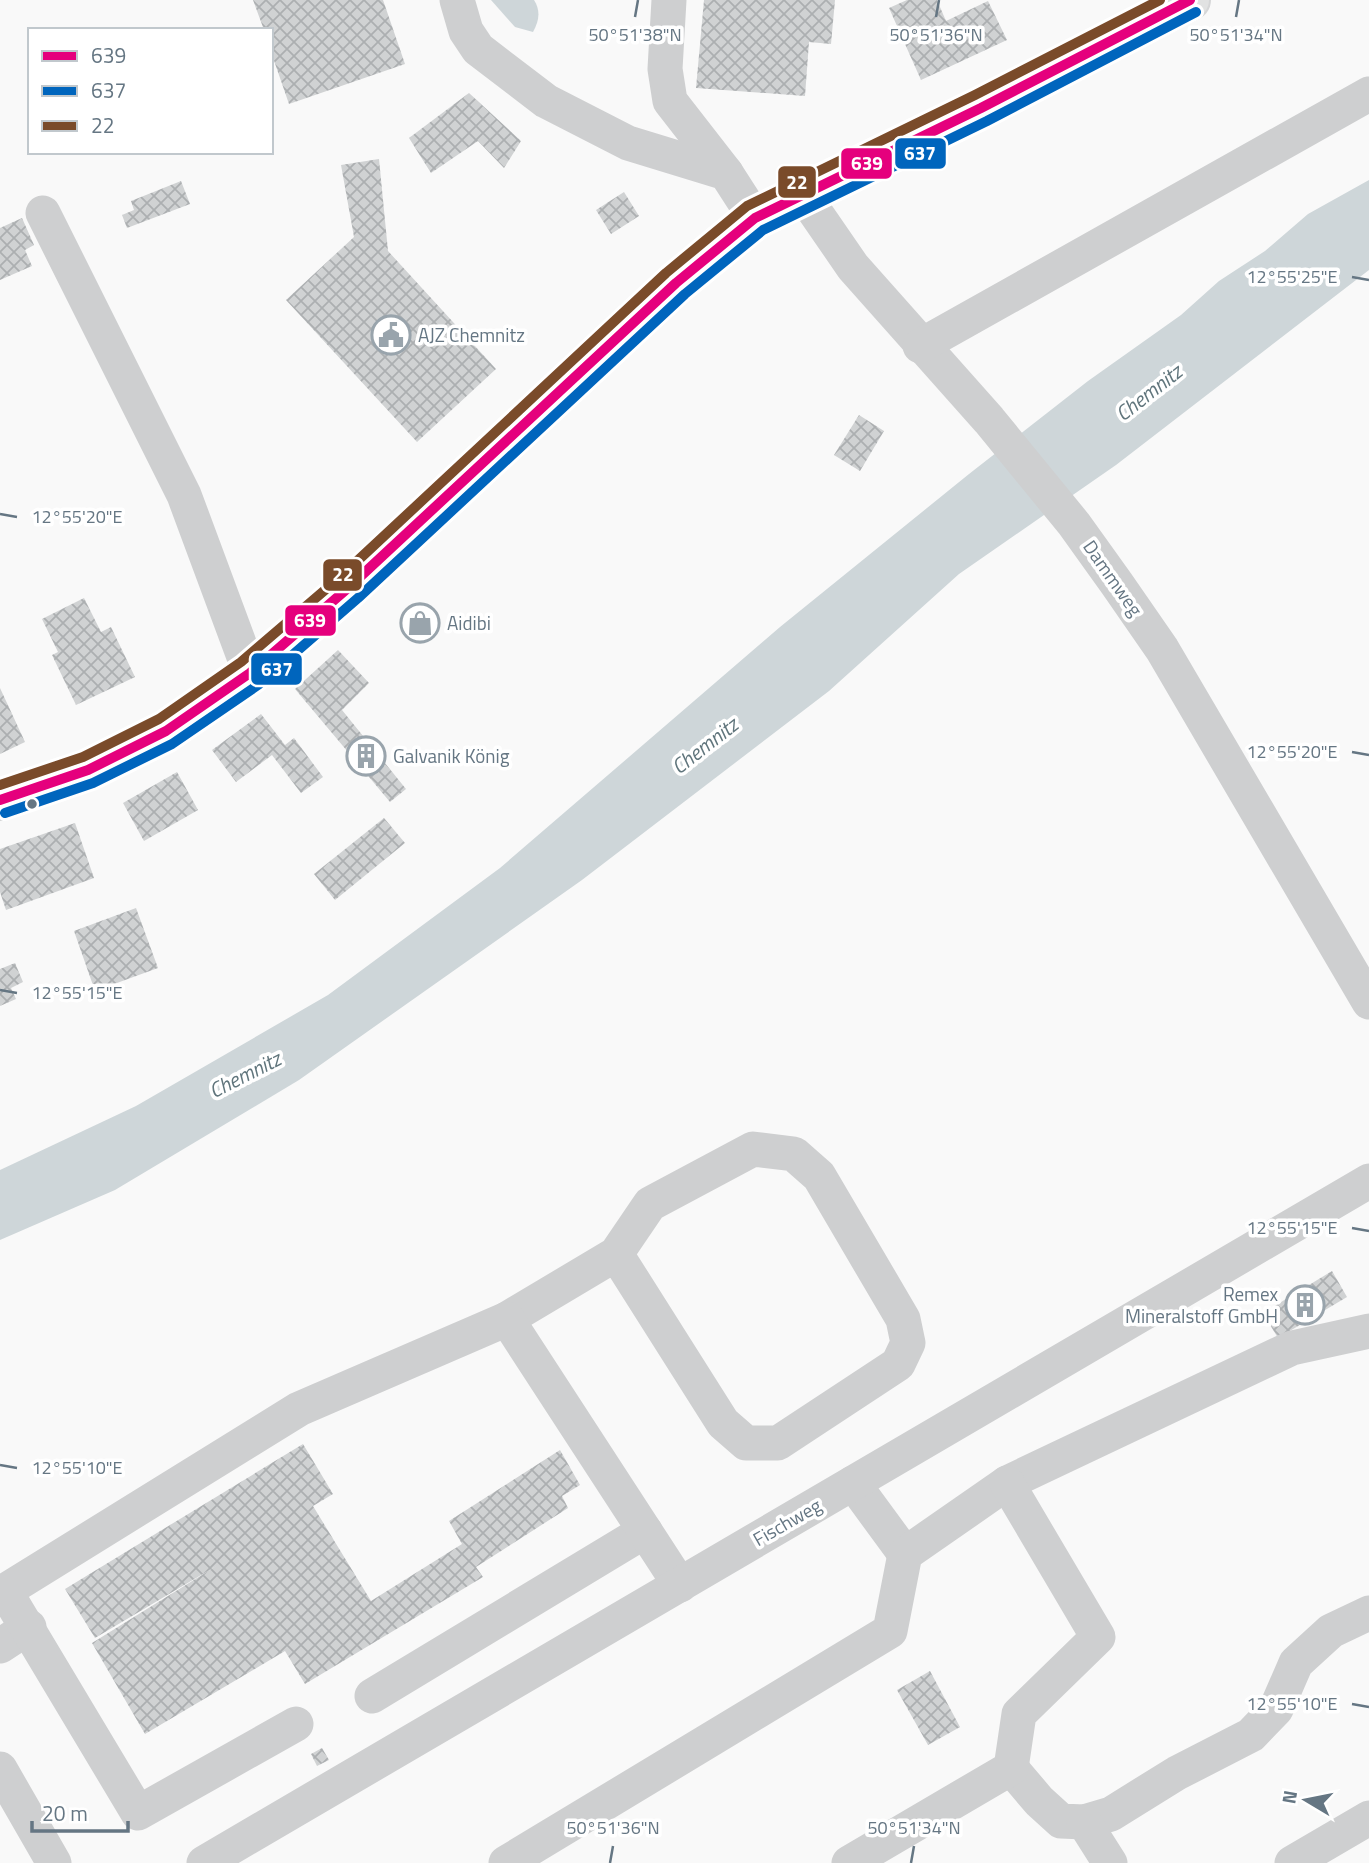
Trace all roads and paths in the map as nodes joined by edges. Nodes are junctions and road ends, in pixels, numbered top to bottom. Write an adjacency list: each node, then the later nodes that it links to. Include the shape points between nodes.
1 (457, 0): 5 (street, via 466,31 478,49 546,101 628,143)
2 (669, 0): 5 (street, via 665,69 670,101)
3 (1190, 0): 6 (main road, via 981,108)
4 (1369, 94): 9 (street)
5 (726, 173): 8 (street)
6 (802, 193): 8 (main road); 9 (street, Dammweg, via 853,267)
7 (43, 213): 10 (street, via 184,495)
8 (755, 218): 10 (main road, via 676,283)
9 (920, 346): 12 (street, Dammweg, via 989,420 1074,524 1162,649)
10 (250, 673): 11 (main road, via 166,731 89,770)
11 (0, 800)
12 (1364, 984)
13 (1369, 1181): 17 (street, Fischweg)
14 (616, 1254): 14 (street, via 650,1204 753,1149 794,1154 819,1176 904,1319 908,1343 898,1364 778,1443 746,1444 723,1423); 15 (street)
15 (507, 1319): 19 (street); 23 (street, via 299,1409 5,1591)
16 (1369, 1331): 18 (street, via 1292,1348)
17 (853, 1483): 20 (street); 21 (street, Fischweg)
18 (1007, 1483): 20 (street); 27 (street, via 1098,1637 1019,1714)
19 (645, 1531): 21 (street); 25 (street)
20 (905, 1554): 33 (street, via 890,1631)
21 (680, 1585): 32 (street, Fischweg)
22 (1369, 1612): 30 (street, via 1331,1630 1296,1663 1276,1709 1251,1735 1111,1814)
23 (29, 1627): 24 (street); 26 (street, via 138,1814)
24 (0, 1646)
25 (372, 1696)
26 (296, 1724)
27 (1011, 1768): 30 (street, via 1061,1821); 34 (street)
28 (0, 1769): 31 (street)
29 (1369, 1818): 36 (street)
30 (1084, 1822): 35 (street)
31 (53, 1863)
32 (204, 1863)
33 (506, 1863)
34 (849, 1863)
35 (1110, 1863)
36 (1292, 1863)

